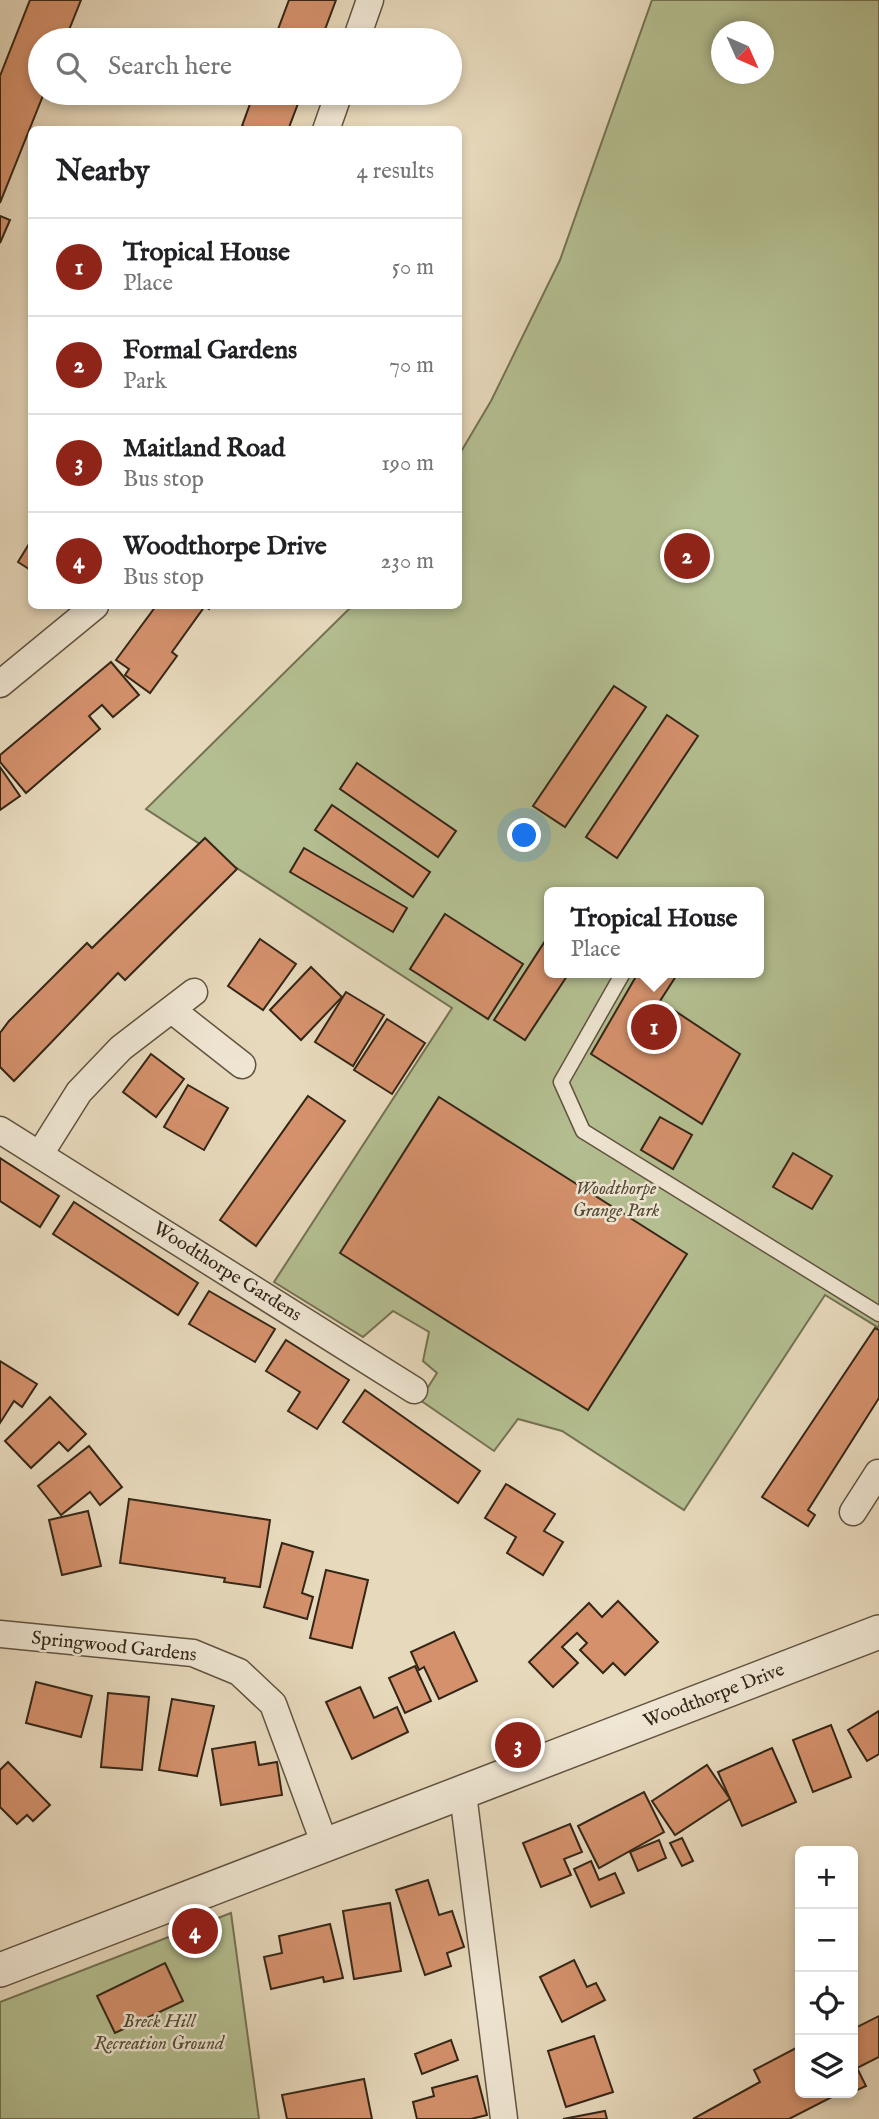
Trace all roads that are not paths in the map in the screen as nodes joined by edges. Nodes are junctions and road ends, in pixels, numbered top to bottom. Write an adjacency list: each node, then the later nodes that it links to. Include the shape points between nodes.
1 (370, 0): 2 (street)
2 (360, 28)
3 (335, 105): 4 (street)
4 (327, 126)
5 (91, 609): 6 (street)
6 (0, 684)
7 (620, 978): 13 (lane, via 561,1082 583,1131)
8 (194, 992): 9 (street)
9 (172, 1010): 10 (street); 12 (street, via 121,1048 79,1091)
10 (242, 1065)
11 (0, 1129): 12 (street, Woodthorpe Gardens)
12 (40, 1154): 14 (street, Woodthorpe Gardens)
13 (879, 1314)
14 (414, 1390)
15 (879, 1632): 17 (street, Woodthorpe Drive)
16 (0, 1634): 18 (street, Springwood Gardens, via 193,1653 239,1672 273,1704)
17 (463, 1794): 18 (street, Woodthorpe Drive); 20 (street)
18 (325, 1844): 19 (street, Woodthorpe Drive)
19 (0, 1969)
20 (504, 2119)

